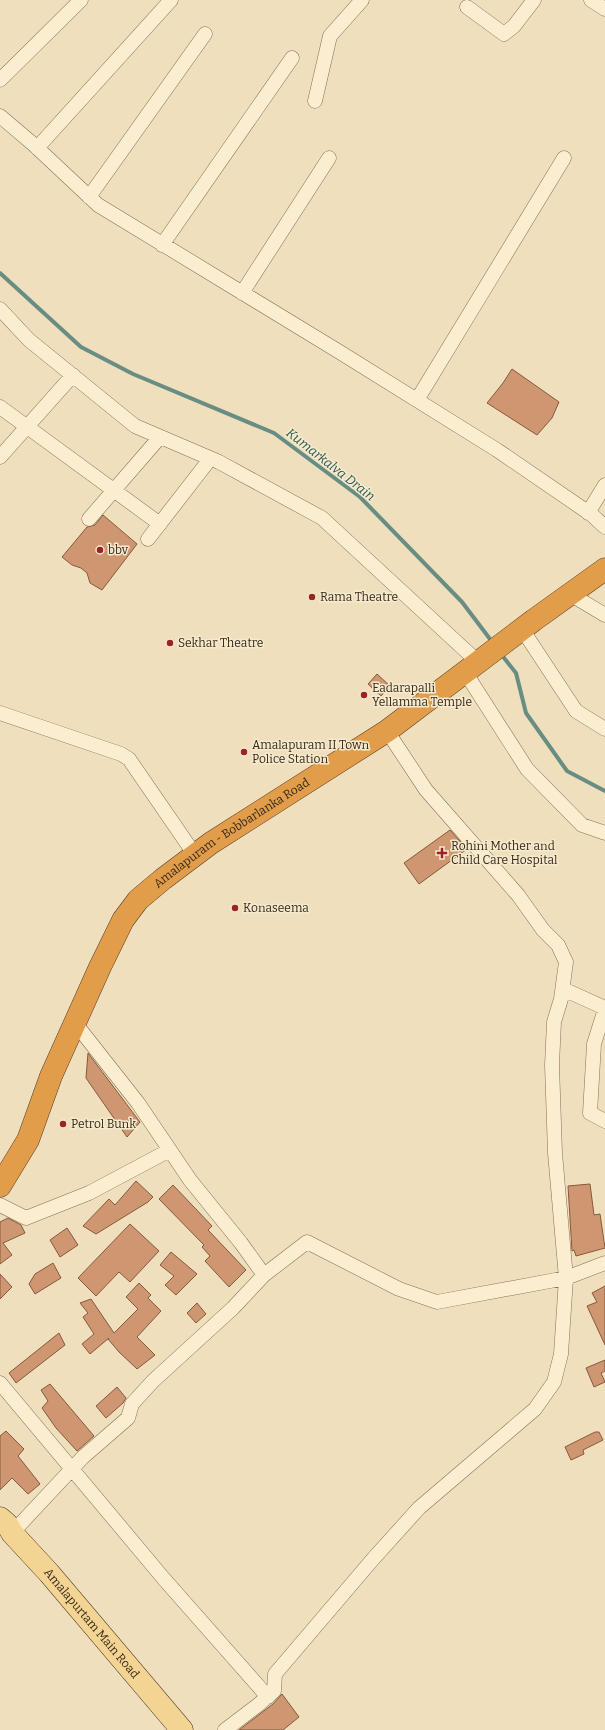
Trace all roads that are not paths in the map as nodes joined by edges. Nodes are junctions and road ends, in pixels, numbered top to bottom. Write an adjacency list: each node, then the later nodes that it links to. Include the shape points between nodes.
1 (81, 0): 10 (street)
2 (171, 0): 13 (street)
3 (362, 0): 11 (street, via 330,36)
4 (534, 0): 6 (street, via 514,26 504,34)
5 (591, 0): 7 (street)
6 (467, 8)
7 (605, 9)
8 (205, 34): 16 (street)
9 (292, 58): 17 (street)
10 (0, 80)
11 (315, 101)
12 (0, 116): 13 (street)
13 (37, 148): 16 (street)
14 (329, 158): 18 (street)
15 (564, 158): 21 (street)
16 (89, 197): 17 (street)
17 (162, 245): 18 (street)
18 (242, 293): 21 (street)
19 (0, 309): 20 (street, via 29,340)
20 (73, 375): 23 (street); 24 (street, via 135,426)
21 (417, 400): 29 (street, via 497,450)
22 (0, 407): 23 (street)
23 (26, 428): 25 (street); 28 (street)
24 (160, 437): 26 (street); 28 (street)
25 (0, 457)
26 (210, 459): 31 (street); 38 (street, via 322,518)
27 (605, 485): 29 (street)
28 (114, 490): 30 (street); 31 (street)
29 (588, 513): 32 (street)
30 (88, 519)
31 (160, 524): 33 (street)
32 (605, 527)
33 (148, 539)
34 (605, 569): 35 (highway, Amalapuram - Bobbarlanka Road)
35 (570, 594): 36 (street); 37 (highway, Amalapuram - Bobbarlanka Road)
36 (605, 615)
37 (522, 629): 38 (highway, Amalapuram - Bobbarlanka Road); 40 (street, via 576,711)
38 (484, 658): 41 (highway, Amalapuram - Bobbarlanka Road); 42 (street, via 527,769 582,825)
39 (0, 713): 43 (street, via 121,754 128,759)
40 (605, 729)
41 (387, 731): 43 (highway, Amalapuram - Bobbarlanka Road); 44 (street, via 426,790 558,945 566,962)
42 (605, 833)
43 (195, 855): 46 (highway, Amalapuram - Bobbarlanka Road, via 138,900 123,920)
44 (563, 989): 45 (street); 53 (street, via 554,1022 552,1065 555,1153)
45 (605, 1008): 47 (street, via 594,1044 590,1113)
46 (75, 1023): 48 (street, via 138,1102); 49 (highway, Amalapuram - Bobbarlanka Road, via 51,1076 28,1140)
47 (605, 1121)
48 (170, 1150): 50 (street, via 89,1193 26,1218); 52 (street, via 190,1180)
49 (0, 1186)
50 (0, 1205)
51 (605, 1263): 53 (street)
52 (264, 1275): 53 (street, via 307,1242 399,1289 437,1302); 55 (street, via 132,1404 128,1418)
53 (566, 1278): 57 (street, via 561,1354 554,1382 535,1409 419,1508 275,1674 274,1691)
54 (0, 1383): 55 (street)
55 (72, 1468): 56 (street); 57 (street, via 164,1579)
56 (5, 1526): 58 (main road, Amalapurtam Main Road, via 49,1573)
57 (268, 1697): 59 (street)
58 (182, 1730)
59 (225, 1730)

